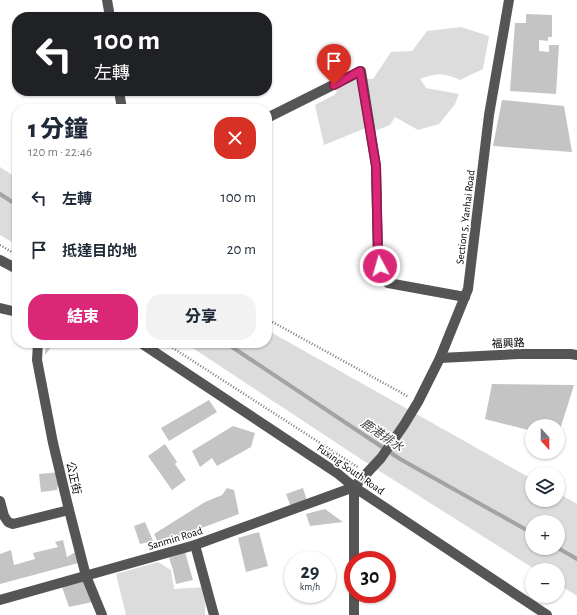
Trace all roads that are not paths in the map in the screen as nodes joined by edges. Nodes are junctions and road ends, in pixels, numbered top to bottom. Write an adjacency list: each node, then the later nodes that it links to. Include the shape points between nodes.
1 (108, 0): 3 (street)
2 (509, 0): 7 (street, Section 5, Yanhai Road, via 489,115)
3 (109, 12)
4 (272, 116): 7 (street, via 360,71 376,166 378,256 382,277 388,283)
5 (0, 260): 6 (street)
6 (12, 266)
7 (465, 297): 13 (street, Section 5, Yanhai Road)
8 (0, 308): 9 (street)
9 (12, 311)
10 (38, 348): 16 (street, 公正街, via 37,360 53,443)
11 (149, 348): 14 (street, Fuxing South Road, via 337,473)
12 (577, 355): 13 (street, 福興路, via 518,354)
13 (440, 358): 14 (street, Section 5, Yanhai Road, via 404,425 381,458)
14 (354, 488): 17 (street, Sanmin Road); 18 (street); 25 (street, Fuxing South Road)
15 (0, 502): 16 (street, via 4,516 8,522 14,524)
16 (69, 510): 19 (street, 公正街)
17 (195, 545): 19 (street, Sanmin Road); 23 (street)
18 (354, 551)
19 (86, 576): 20 (street, Sanmin Road); 22 (street, 公正街)
20 (0, 600)
21 (354, 603): 24 (street)
22 (102, 615)
23 (214, 615)
24 (354, 615)
25 (547, 615)

